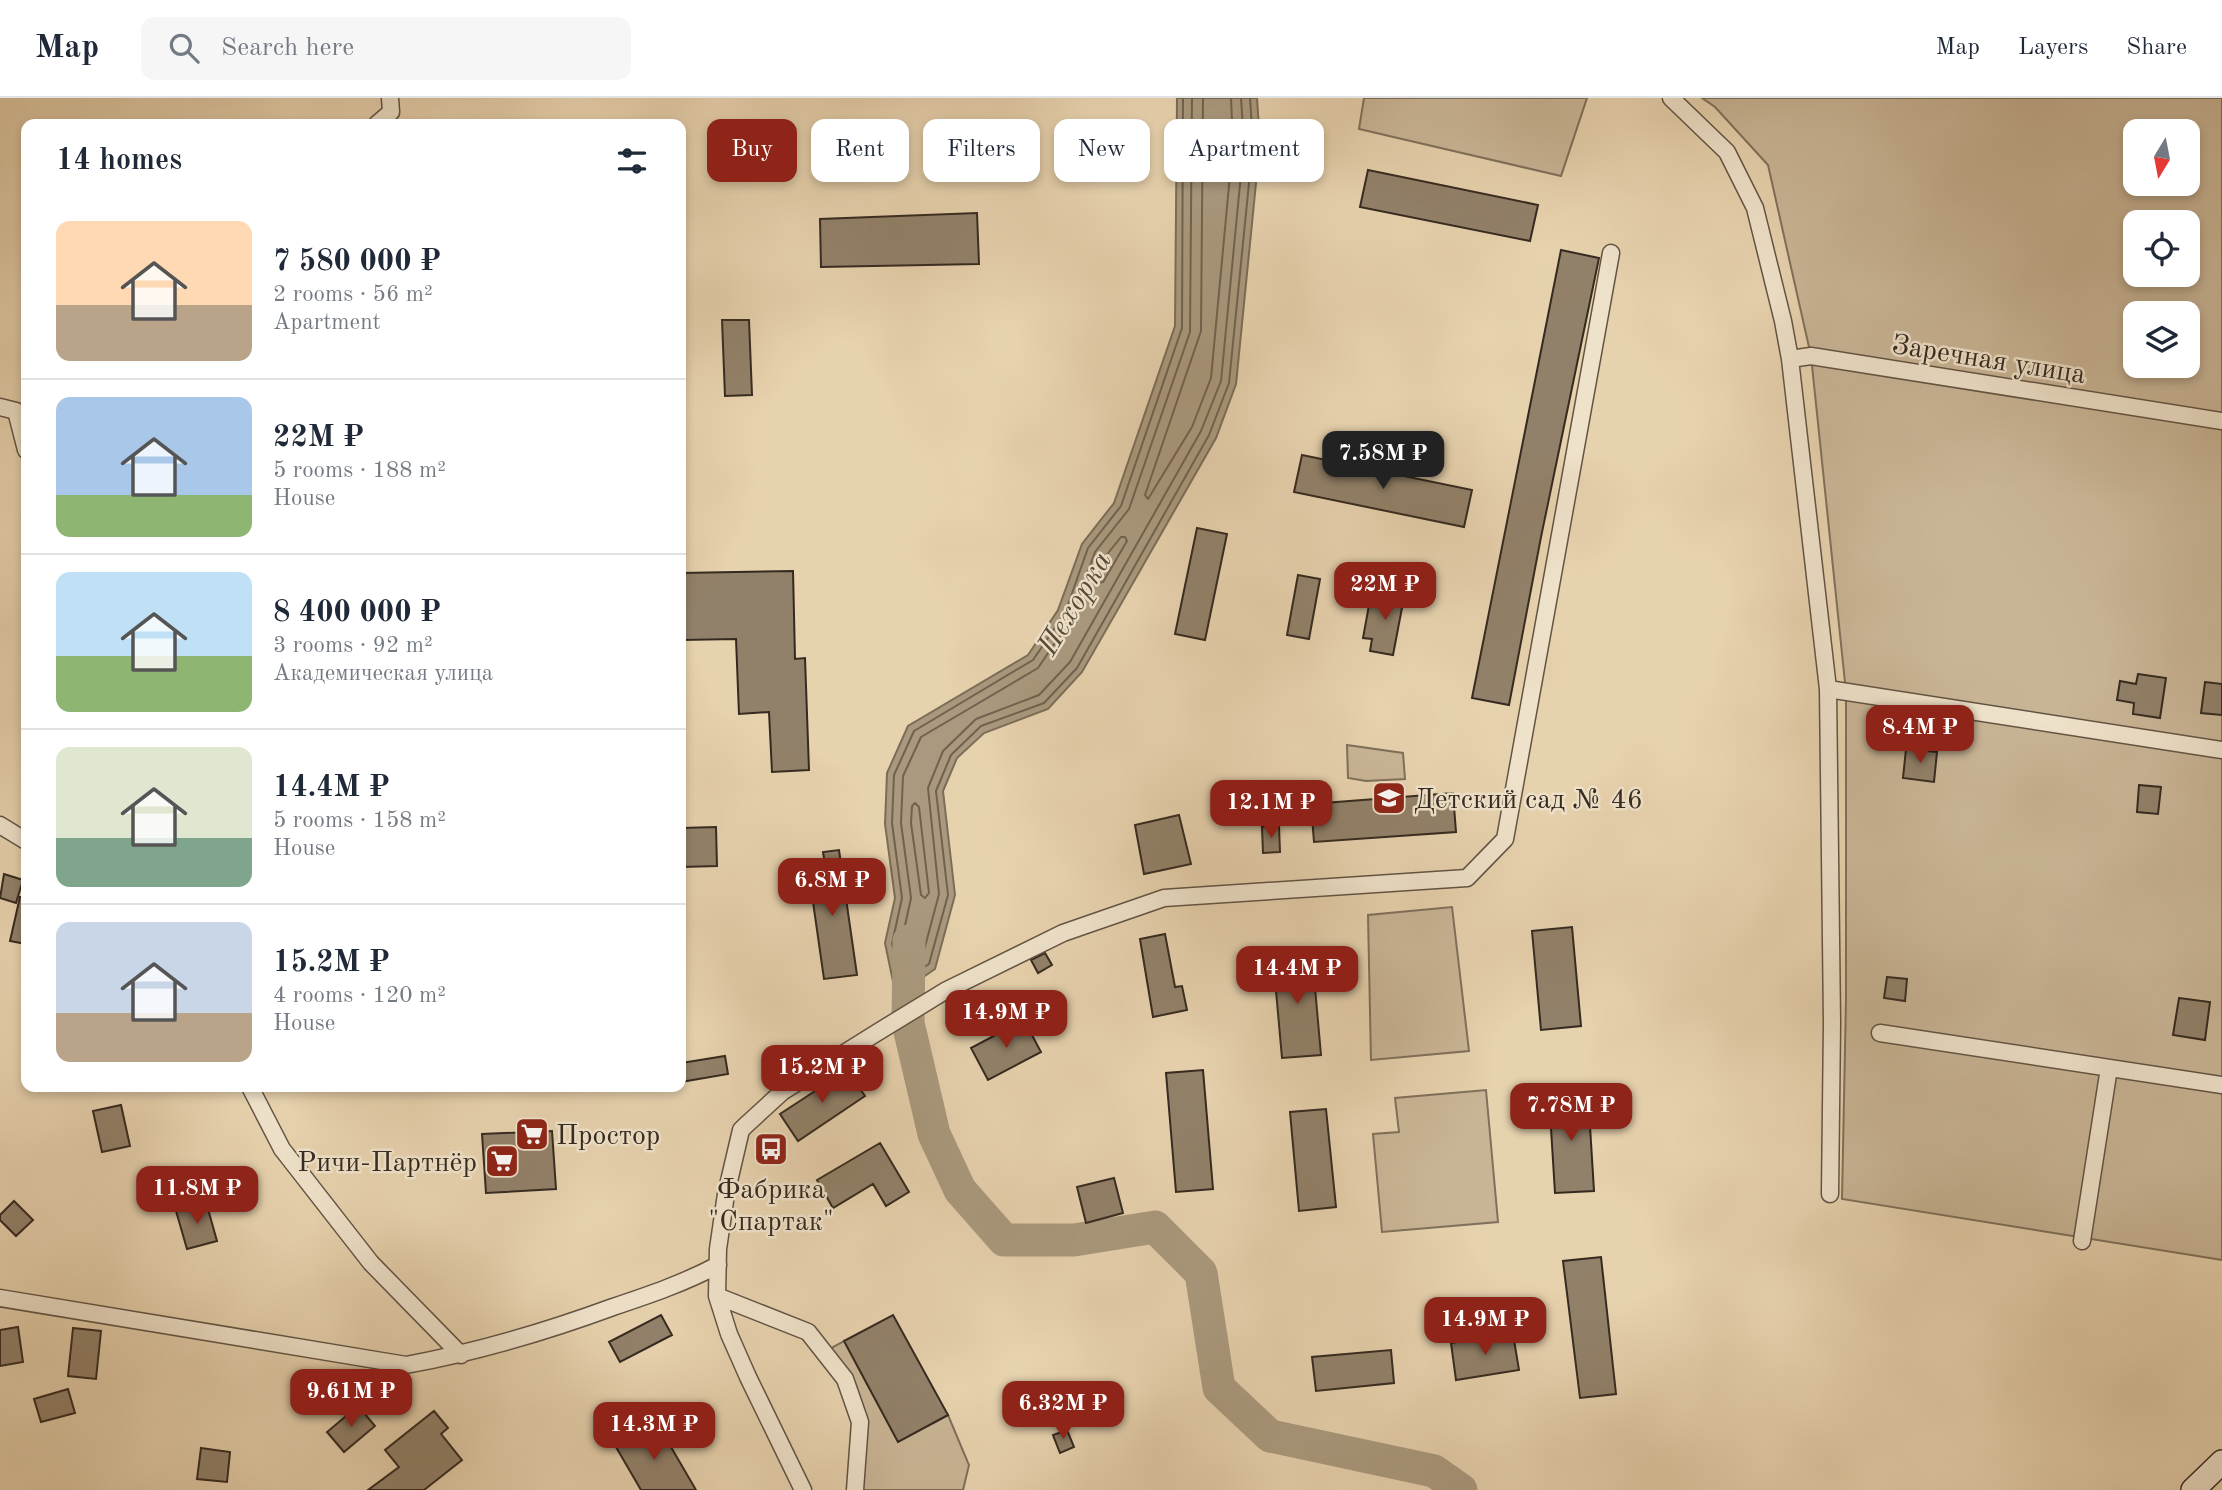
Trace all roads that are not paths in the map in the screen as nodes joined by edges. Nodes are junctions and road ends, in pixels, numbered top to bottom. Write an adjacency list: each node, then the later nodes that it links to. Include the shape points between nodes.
1 (390, 98): 3 (street, via 391,112)
2 (1671, 98): 5 (street, via 1727,152 1755,208)
3 (383, 119)
4 (1611, 253): 19 (street, via 1505,839 1467,878 1164,898 1063,933 945,991 782,1092 741,1130 726,1194)
5 (1790, 359): 7 (street, Заречная улица, via 1811,356); 9 (street)
6 (0, 407): 8 (street, via 16,411)
7 (2222, 421)
8 (21, 430)
9 (1828, 689): 10 (street); 17 (street)
10 (2222, 750)
11 (0, 825): 12 (street)
12 (21, 838)
13 (1880, 1034): 14 (street)
14 (2109, 1068): 15 (street); 18 (street)
15 (2222, 1085)
16 (253, 1092): 22 (street, via 282,1149 371,1263)
17 (1830, 1194)
18 (2082, 1241)
19 (718, 1265): 20 (street); 22 (street, via 687,1281 545,1332)
20 (717, 1296): 24 (street, via 748,1377); 25 (street, via 808,1332 845,1379 860,1422)
21 (0, 1298): 22 (street, via 406,1365)
22 (461, 1355)
23 (2222, 1462): 26 (main road)
24 (803, 1490)
25 (855, 1490)
26 (2193, 1490)

